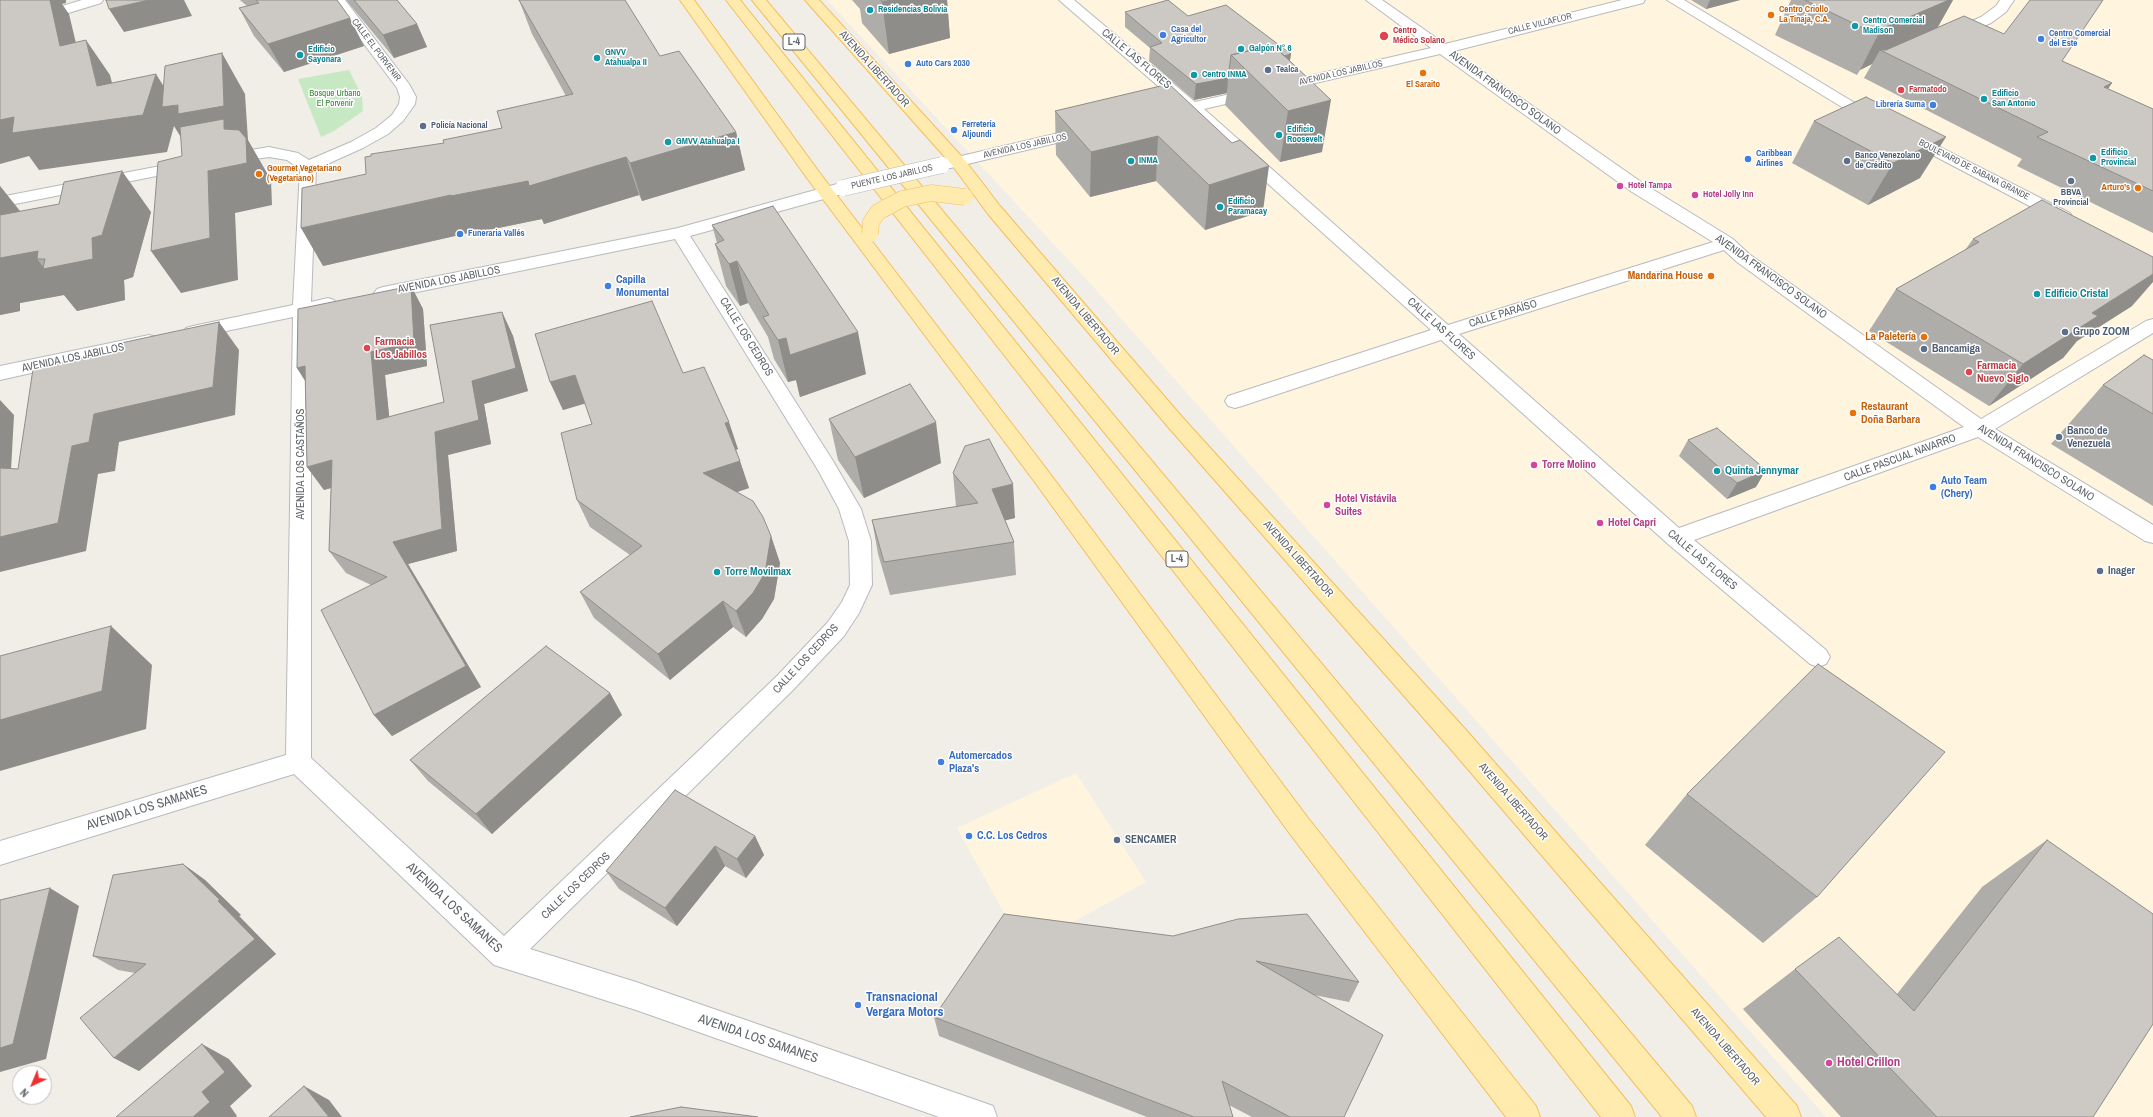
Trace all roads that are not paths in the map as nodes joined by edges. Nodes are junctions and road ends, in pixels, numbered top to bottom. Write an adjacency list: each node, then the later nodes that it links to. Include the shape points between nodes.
1 (96, 0): 12 (street)
2 (338, 0): 21 (street, CALLE EL PORVENIR, via 404,88 408,97 407,104 398,118 382,131)
3 (688, 0): 22 (main road)
4 (733, 0): 45 (main road, L-4)
5 (759, 0): 46 (main road, L-4)
6 (812, 0): 20 (main road, AVENIDA LIBERTADOR)
7 (1066, 0): 15 (street, CALLE LAS FLORES)
8 (1373, 0): 14 (street, AVENIDA FRANCISCO SOLANO)
9 (1638, 0): 14 (street, CALLE VILLAFLOR)
10 (1674, 0): 17 (street, via 1850,106)
11 (2007, 0): 13 (street, via 2001,9 1986,20)
12 (0, 30)
13 (1936, 42)
14 (1443, 49): 15 (street, AVENIDA LOS JABILLOS); 27 (street, AVENIDA FRANCISCO SOLANO, via 1638,188)
15 (1193, 108): 16 (street, AVENIDA LOS JABILLOS); 33 (street, CALLE LAS FLORES)
16 (1170, 113)
17 (1885, 124)
18 (1102, 128): 20 (street, AVENIDA LOS JABILLOS)
19 (1899, 131): 25 (street, BOULEVARD DE SABANA GRANDE)
20 (958, 162): 22 (street, PUENTE LOS JABILLOS, bridge); 24 (main road, AVENIDA LIBERTADOR)
21 (308, 167): 23 (street, via 292,156 269,152 204,162); 31 (street, AVENIDA LOS CASTAÑOS)
22 (835, 190): 26 (street, AVENIDA LOS JABILLOS); 28 (main road)
23 (0, 202)
24 (994, 210): 28 (main road, bridge, via 965,197 931,194 902,199 878,212 871,222); 47 (main road, AVENIDA LIBERTADOR, via 1176,423 1457,738)
25 (2075, 222)
26 (680, 233): 29 (street, AVENIDA LOS JABILLOS); 42 (street, CALLE LOS CEDROS, via 826,466 850,509 860,541 861,585 851,607 836,629 784,684)
27 (1727, 243): 33 (street, CALLE PARAÍSO); 36 (street, AVENIDA FRANCISCO SOLANO, via 1744,258)
28 (872, 244): 43 (main road, via 1299,826)
29 (364, 297)
30 (341, 301): 31 (street, AVENIDA LOS JABILLOS)
31 (302, 309): 34 (street, AVENIDA LOS JABILLOS); 40 (street, AVENIDA LOS CASTAÑOS)
32 (2153, 325): 36 (street, CALLE PASCUAL NAVARRO)
33 (1445, 332): 35 (street, CALLE PARAÍSO); 38 (street, CALLE LAS FLORES)
34 (0, 373)
35 (1235, 401)
36 (1980, 429): 37 (street, AVENIDA FRANCISCO SOLANO); 38 (street, CALLE PASCUAL NAVARRO)
37 (2153, 535)
38 (1676, 538): 39 (street, CALLE LAS FLORES)
39 (1818, 657)
40 (298, 762): 41 (street, AVENIDA LOS SAMANES); 42 (street, AVENIDA LOS SAMANES)
41 (0, 853)
42 (504, 955): 44 (street, AVENIDA LOS SAMANES, via 636,996)
43 (1517, 1109)
44 (982, 1117)
45 (1620, 1117)
46 (1681, 1117)
47 (1786, 1117)

